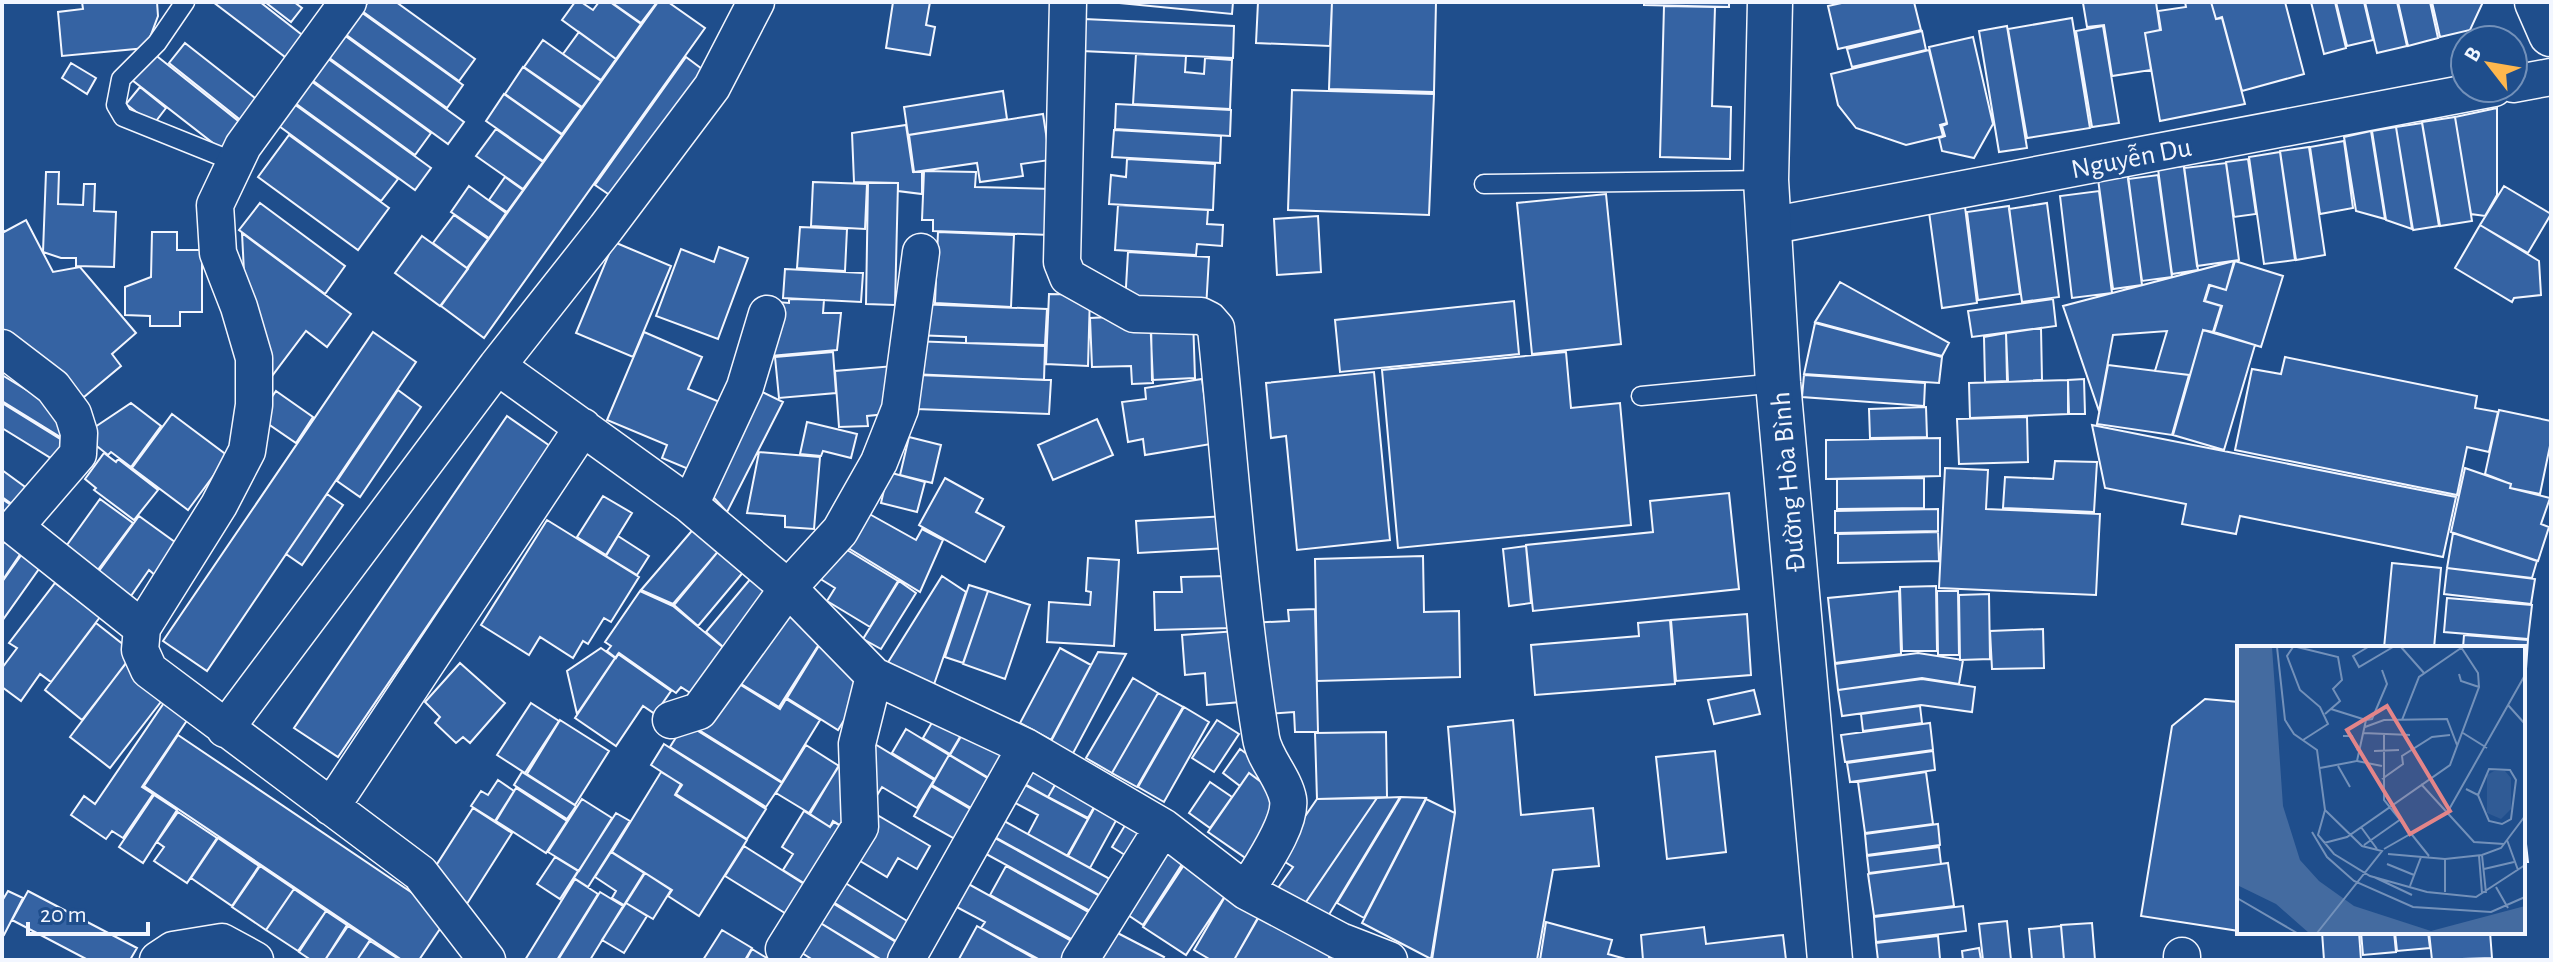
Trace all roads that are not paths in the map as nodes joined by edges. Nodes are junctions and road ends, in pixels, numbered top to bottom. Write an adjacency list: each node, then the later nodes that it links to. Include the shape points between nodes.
1 (185, 2): 11 (lane, via 157,43 121,79 116,105 123,117)
2 (348, 2): 11 (street)
3 (756, 2): 18 (street, via 712,87)
4 (1068, 2): 32 (street, via 1062,262 1068,277 1134,314 1201,316 1216,328 1244,628 1262,744 1288,800 1281,834)
5 (1770, 2): 12 (street, Đường Hòa Bình)
6 (2537, 2): 7 (street)
7 (2551, 34)
8 (2551, 77): 9 (street)
9 (2529, 81)
10 (2449, 97): 14 (street, Nguyễn Du)
11 (235, 162): 25 (street, via 215,205 218,253 254,358 247,451)
12 (1766, 180): 13 (lane); 14 (street, Đường Hòa Bình)
13 (1484, 184)
14 (1769, 226): 19 (street, Đường Hòa Bình)
15 (921, 252): 24 (street, via 900,409 879,462 840,531)
16 (767, 314): 22 (street, via 745,387)
17 (2, 348): 23 (street, via 53,387 73,414 79,433 78,454)
18 (497, 366): 21 (street); 28 (street)
19 (1778, 383): 20 (lane); 40 (street, Đường Hòa Bình)
20 (1641, 396)
21 (583, 427): 22 (street); 30 (street)
22 (690, 505): 24 (street)
23 (9, 533): 25 (street)
24 (788, 588): 26 (street); 27 (street, via 699,711)
25 (142, 628): 28 (street, via 140,650 149,670)
26 (874, 676): 29 (street); 33 (street, via 857,744 860,827)
27 (671, 720)
28 (225, 729): 30 (street)
29 (1026, 747): 31 (street); 37 (street)
30 (331, 807): 36 (street, via 420,873)
31 (1163, 827): 32 (street); 38 (street)
32 (1246, 891): 39 (street, via 1340,941)
33 (784, 949)
34 (158, 960): 35 (street, via 173,950 222,942)
35 (255, 960)
36 (487, 960)
37 (906, 960)
38 (1080, 960)
39 (1389, 960)
40 (1830, 960)

